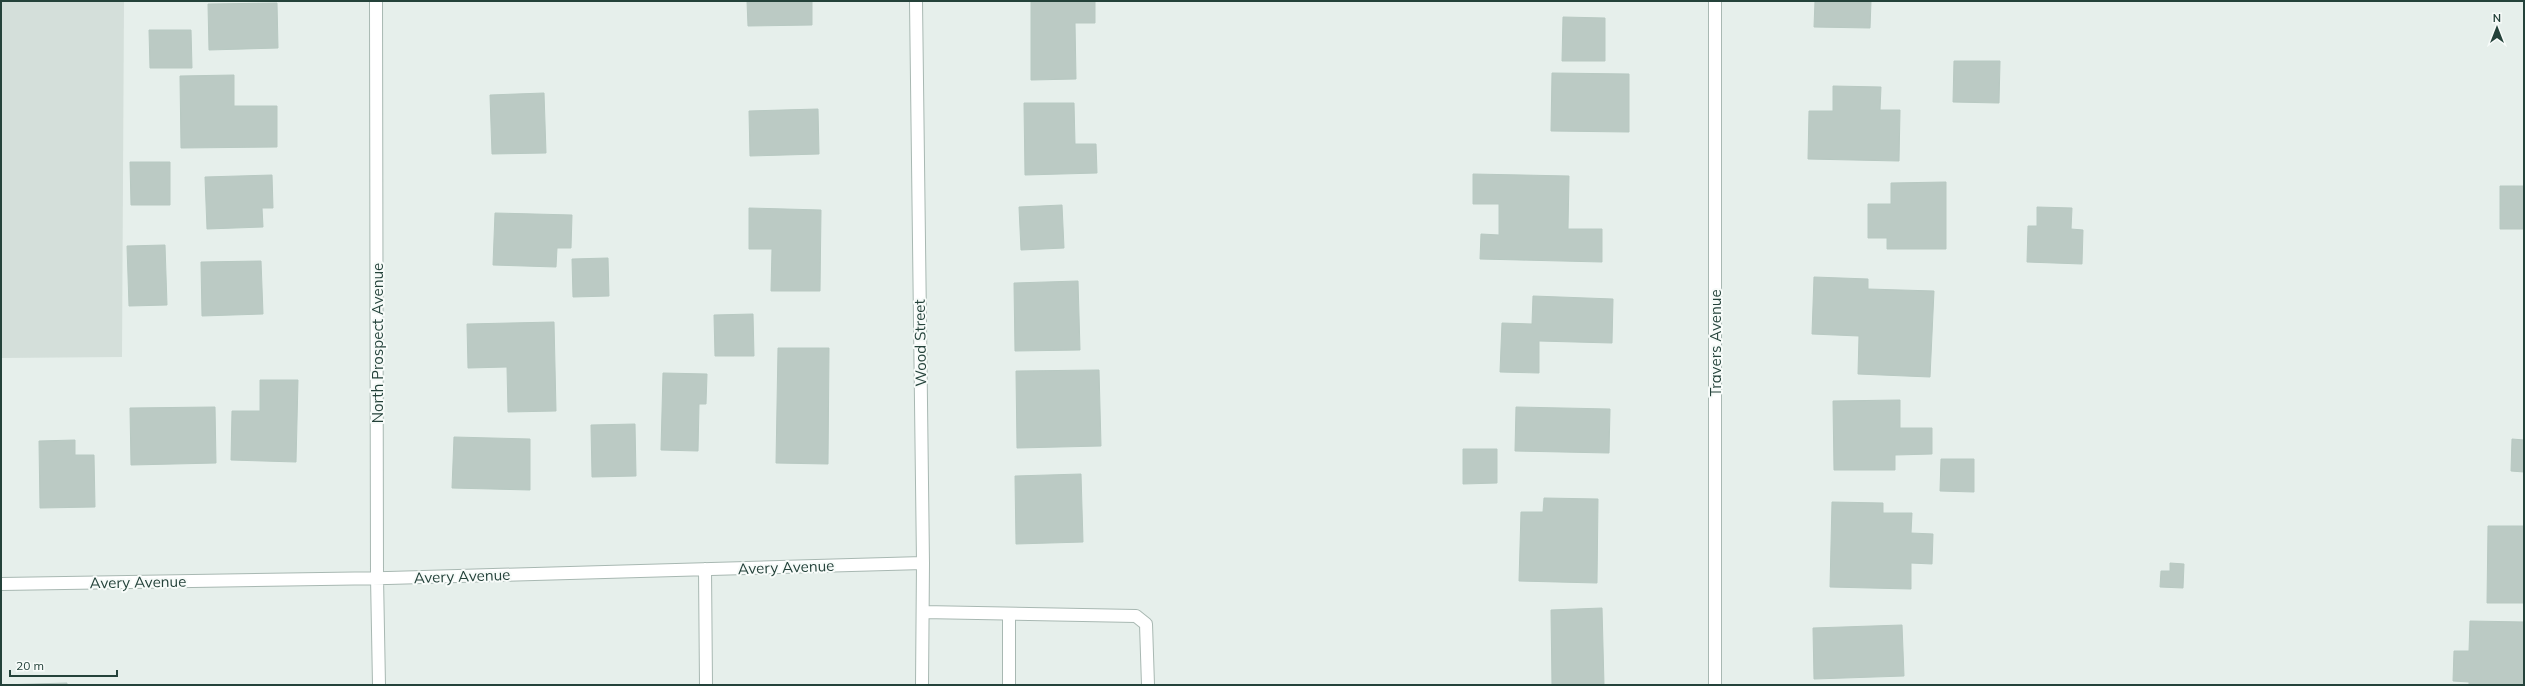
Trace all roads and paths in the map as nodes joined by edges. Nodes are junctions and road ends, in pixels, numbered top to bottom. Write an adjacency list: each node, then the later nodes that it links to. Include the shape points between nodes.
1 (376, 1): 6 (street, North Prospect Avenue)
2 (916, 1): 4 (street, Wood Street)
3 (1715, 1): 15 (street, Travers Avenue)
4 (923, 563): 5 (street, Avery Avenue); 8 (street, Wood Street)
5 (705, 569): 6 (street, Avery Avenue); 11 (street)
6 (377, 577): 7 (street, Avery Avenue); 10 (street, North Prospect Avenue)
7 (1, 584)
8 (923, 612): 9 (street); 12 (street, Wood Street)
9 (1009, 614): 13 (street); 14 (street, via 1136,616 1146,624)
10 (380, 685)
11 (706, 685)
12 (922, 685)
13 (1009, 685)
14 (1148, 685)
15 (1715, 685)

